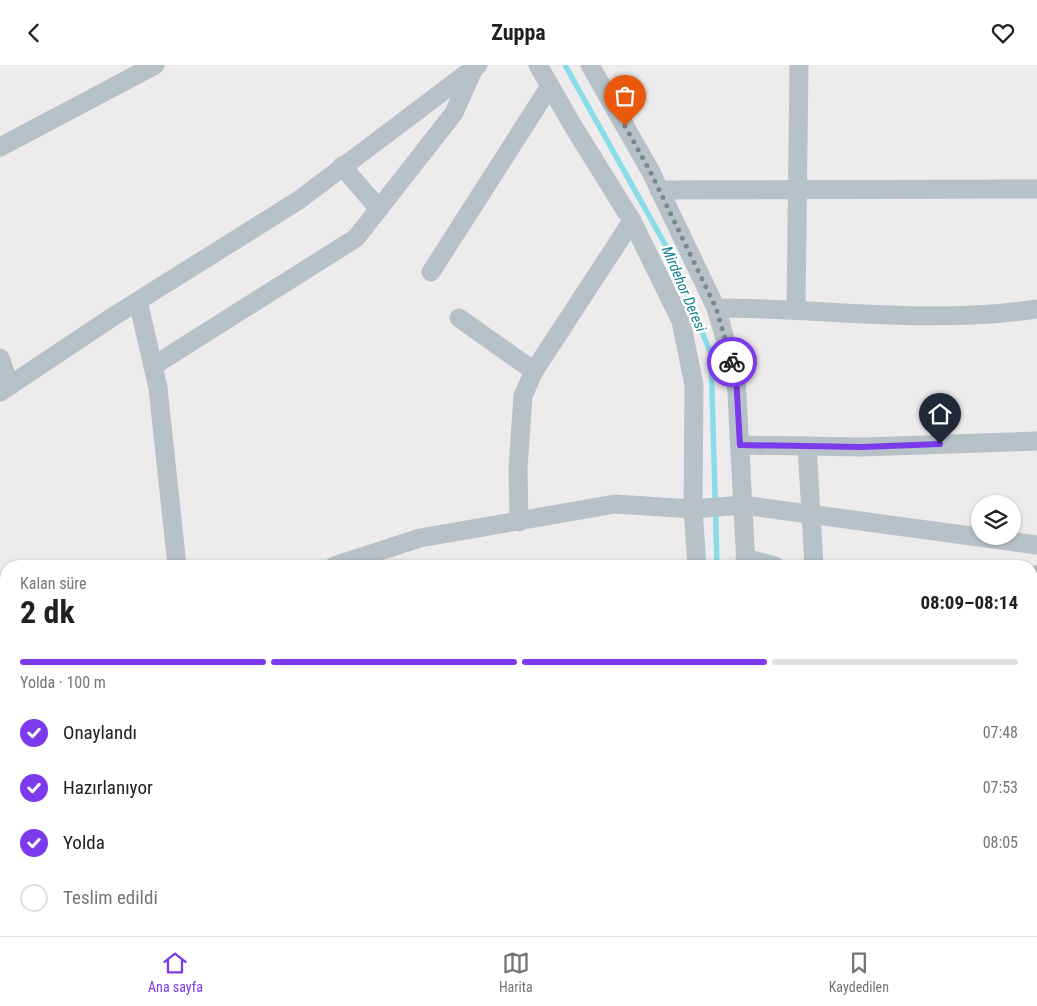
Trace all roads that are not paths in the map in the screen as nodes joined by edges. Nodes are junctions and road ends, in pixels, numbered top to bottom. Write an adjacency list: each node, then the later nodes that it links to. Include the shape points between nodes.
1 (154, 65): 7 (street)
2 (538, 65): 6 (street)
3 (590, 65): 10 (street)
4 (799, 65): 11 (street)
5 (476, 67): 8 (street); 12 (street, via 454,113)
6 (550, 86): 13 (street); 14 (street)
7 (0, 147)
8 (342, 166): 12 (street); 15 (street, via 300,200)
9 (1037, 189): 11 (street)
10 (659, 190): 11 (street); 16 (street)
11 (797, 191): 17 (street)
12 (379, 209): 21 (street, via 356,239)
13 (632, 221): 22 (street); 28 (street, via 681,321 694,385)
14 (431, 272)
15 (138, 301): 21 (street); 23 (street)
16 (716, 308): 17 (street); 25 (street, via 736,376)
17 (796, 309): 18 (street, via 952,318)
18 (1037, 309)
19 (459, 318): 22 (street)
20 (0, 358): 23 (street)
21 (153, 366): 32 (street)
22 (534, 371): 30 (street, via 523,396 518,468)
23 (5, 389)
24 (1037, 441): 26 (street)
25 (740, 445): 26 (street); 27 (street)
26 (807, 446): 29 (street)
27 (743, 505): 28 (street); 29 (street); 35 (street)
28 (693, 509): 30 (street, via 615,505); 34 (street)
29 (811, 513): 31 (street); 36 (street)
30 (519, 522): 33 (street, via 420,538)
31 (1037, 545)
32 (177, 560)
33 (352, 560)
34 (697, 560)
35 (746, 560)
36 (814, 560)

